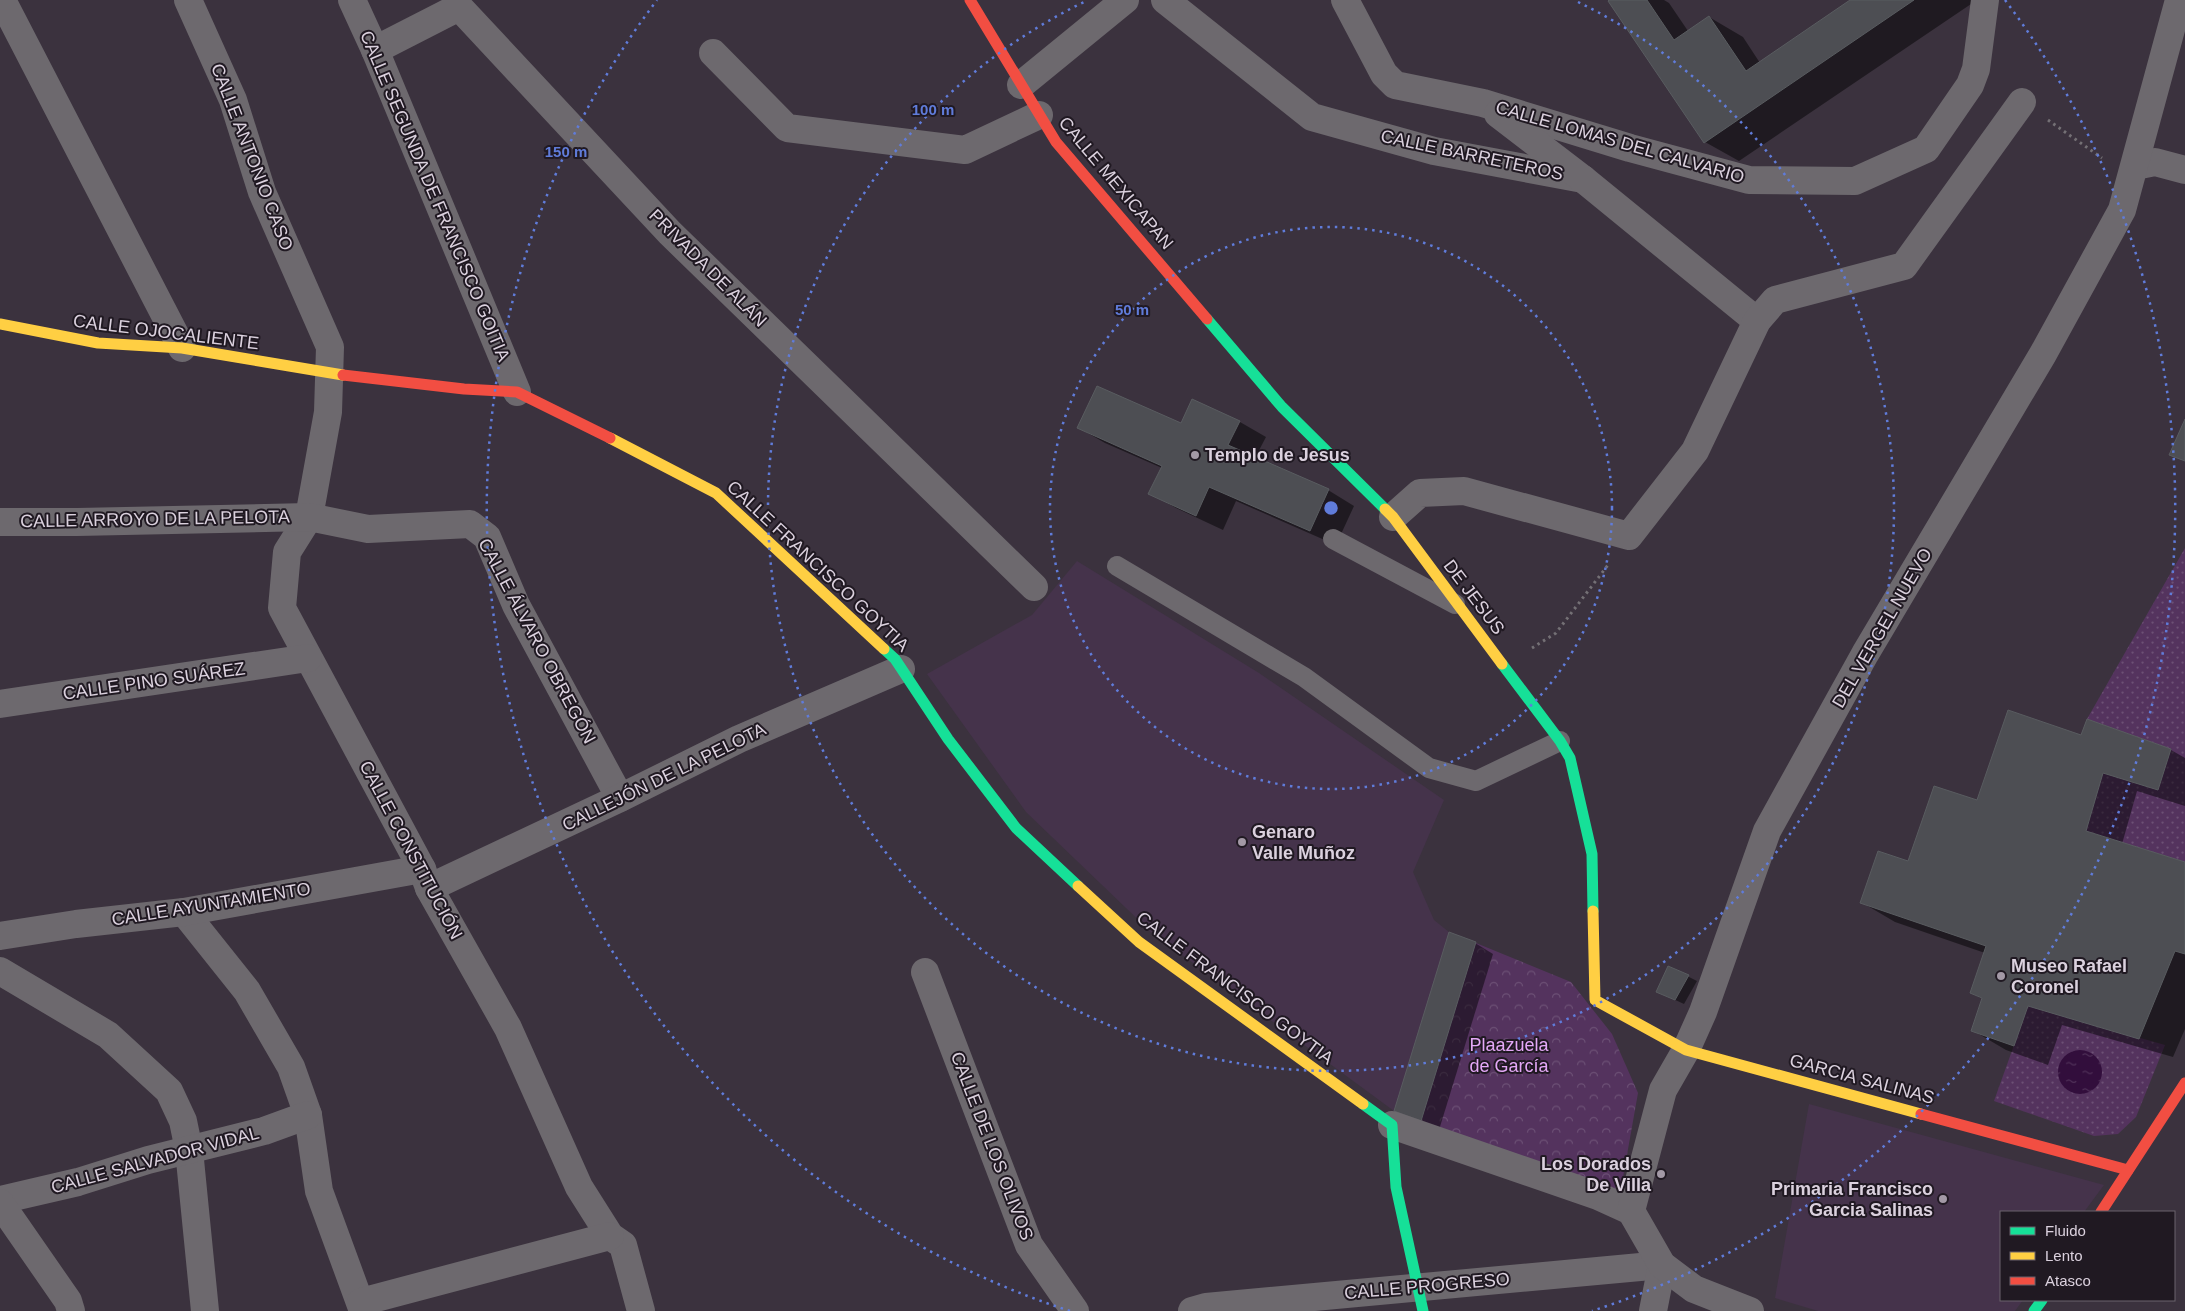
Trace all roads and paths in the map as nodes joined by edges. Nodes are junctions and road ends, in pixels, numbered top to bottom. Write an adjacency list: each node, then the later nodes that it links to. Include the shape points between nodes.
1 (2, 0): 22 (street)
2 (188, 0): 23 (street, CALLE ANTONIO CASO, via 233,100 262,192 330,347)
3 (352, 0): 10 (street, CALLE SEGUNDA DE FRANCISCO GOITIA)
4 (970, 0): 12 (street, CALLE MEXICAPAN)
5 (1125, 0): 12 (street)
6 (1165, 0): 18 (street, CALLE BARRETEROS, via 1312,117 1434,151)
7 (1345, 0): 14 (street, CALLE LOMAS DEL CALVARIO, via 1384,74 1395,85)
8 (1985, 0): 14 (street, CALLE LOMAS DEL CALVARIO, via 1976,69 1970,85 1926,149 1855,181 1749,180)
9 (2179, 0): 16 (street, DEL VERGEL NUEVO)
10 (375, 50): 24 (street, CALLE SEGUNDA DE FRANCISCO GOITIA); 31 (street, PRIVADA DE ALÁN, via 459,7 670,233)
11 (713, 52): 15 (street, via 787,128 965,150)
12 (1021, 85): 15 (street, CALLE MEXICAPAN)
13 (2022, 102): 16 (path, via 2104,160); 20 (street, via 1904,266 1776,300)
14 (1483, 103): 18 (street, CALLE LOMAS DEL CALVARIO)
15 (1039, 115): 19 (street, CALLE MEXICAPAN, via 1056,142)
16 (2135, 166): 17 (street, via 2155,162); 45 (street, DEL VERGEL NUEVO, via 2122,210 2052,337 1865,654 1767,831 1703,1012)
17 (2185, 170)
18 (1583, 179): 20 (street, CALLE LOMAS DEL CALVARIO)
19 (1177, 283): 26 (street, DE JESUS, via 1282,407)
20 (1757, 321): 28 (street, via 1695,451)
21 (0, 324): 22 (street, CALLE OJOCALIENTE, via 98,344)
22 (182, 348): 23 (street, CALLE OJOCALIENTE)
23 (328, 372): 24 (street, CALLE FRANCISCO GOYTIA, via 353,378); 25 (street, CALLE CONSTITUCIÓN, via 328,412)
24 (516, 392): 35 (street, CALLE FRANCISCO GOYTIA, via 716,493)
25 (310, 516): 27 (street, CALLE ARROYO DE LA PELOTA); 33 (street, CALLE CONSTITUCIÓN, via 287,552 282,608); 38 (street, CALLE ÁLVARO OBREGÓN, via 368,528 470,524 487,537 516,605)
26 (1393, 517): 28 (street, via 1420,493 1464,491); 32 (street, DE JESUS)
27 (0, 522)
28 (1629, 536): 34 (path, via 1556,633)
29 (1333, 539): 32 (lane)
30 (1117, 566): 37 (lane, via 1304,677 1429,768 1476,781)
31 (1034, 587)
32 (1456, 604): 34 (street, DE JESUS)
33 (308, 658): 36 (street, CALLE PINO SUÁREZ); 39 (street, CALLE CONSTITUCIÓN)
34 (1505, 666): 37 (street, DE JESUS)
35 (901, 669): 38 (street, CALLEJÓN DE LA PELOTA, via 738,740); 48 (street, CALLE FRANCISCO GOYTIA, via 948,739 1016,828 1139,942)
36 (0, 704)
37 (1560, 741): 44 (street, DE JESUS, via 1570,758 1592,854)
38 (620, 798): 39 (street, CALLEJÓN DE LA PELOTA)
39 (425, 879): 40 (street, CALLE AYUNTAMIENTO); 54 (street, CALLE CONSTITUCIÓN, via 508,1028 579,1186)
40 (184, 912): 41 (street, CALLE AYUNTAMIENTO); 47 (street, via 246,991 292,1067)
41 (0, 936)
42 (0, 971): 49 (street, via 108,1035 169,1091 183,1121)
43 (926, 972): 62 (street, CALLE DE LOS OLIVOS, via 1029,1245)
44 (1594, 1000): 45 (street, GARCIA SALINAS)
45 (1686, 1050): 50 (street, GARCIA SALINAS); 52 (street, DEL VERGEL NUEVO, via 1663,1090)
46 (2185, 1083): 50 (street)
47 (308, 1114): 49 (street, CALLE SALVADOR VIDAL, via 264,1131); 57 (street, via 319,1191)
48 (1392, 1125): 52 (street, via 1598,1196); 56 (street, via 1396,1187)
49 (189, 1150): 51 (street, CALLE SALVADOR VIDAL); 60 (street)
50 (2128, 1170): 53 (street)
51 (0, 1202): 59 (street, via 68,1301)
52 (1631, 1211): 55 (street)
53 (2102, 1211)
54 (610, 1236): 57 (street); 61 (street, CALLE CONSTITUCIÓN, via 623,1245)
55 (1662, 1265): 56 (street, CALLE PROGRESO); 63 (street); 64 (street, via 1694,1289)
56 (1420, 1298): 58 (street, CALLE PROGRESO)
57 (362, 1306)
58 (1202, 1310)
59 (71, 1311)
60 (204, 1311)
61 (641, 1311)
62 (1075, 1311)
63 (1654, 1311)
64 (1750, 1311)

